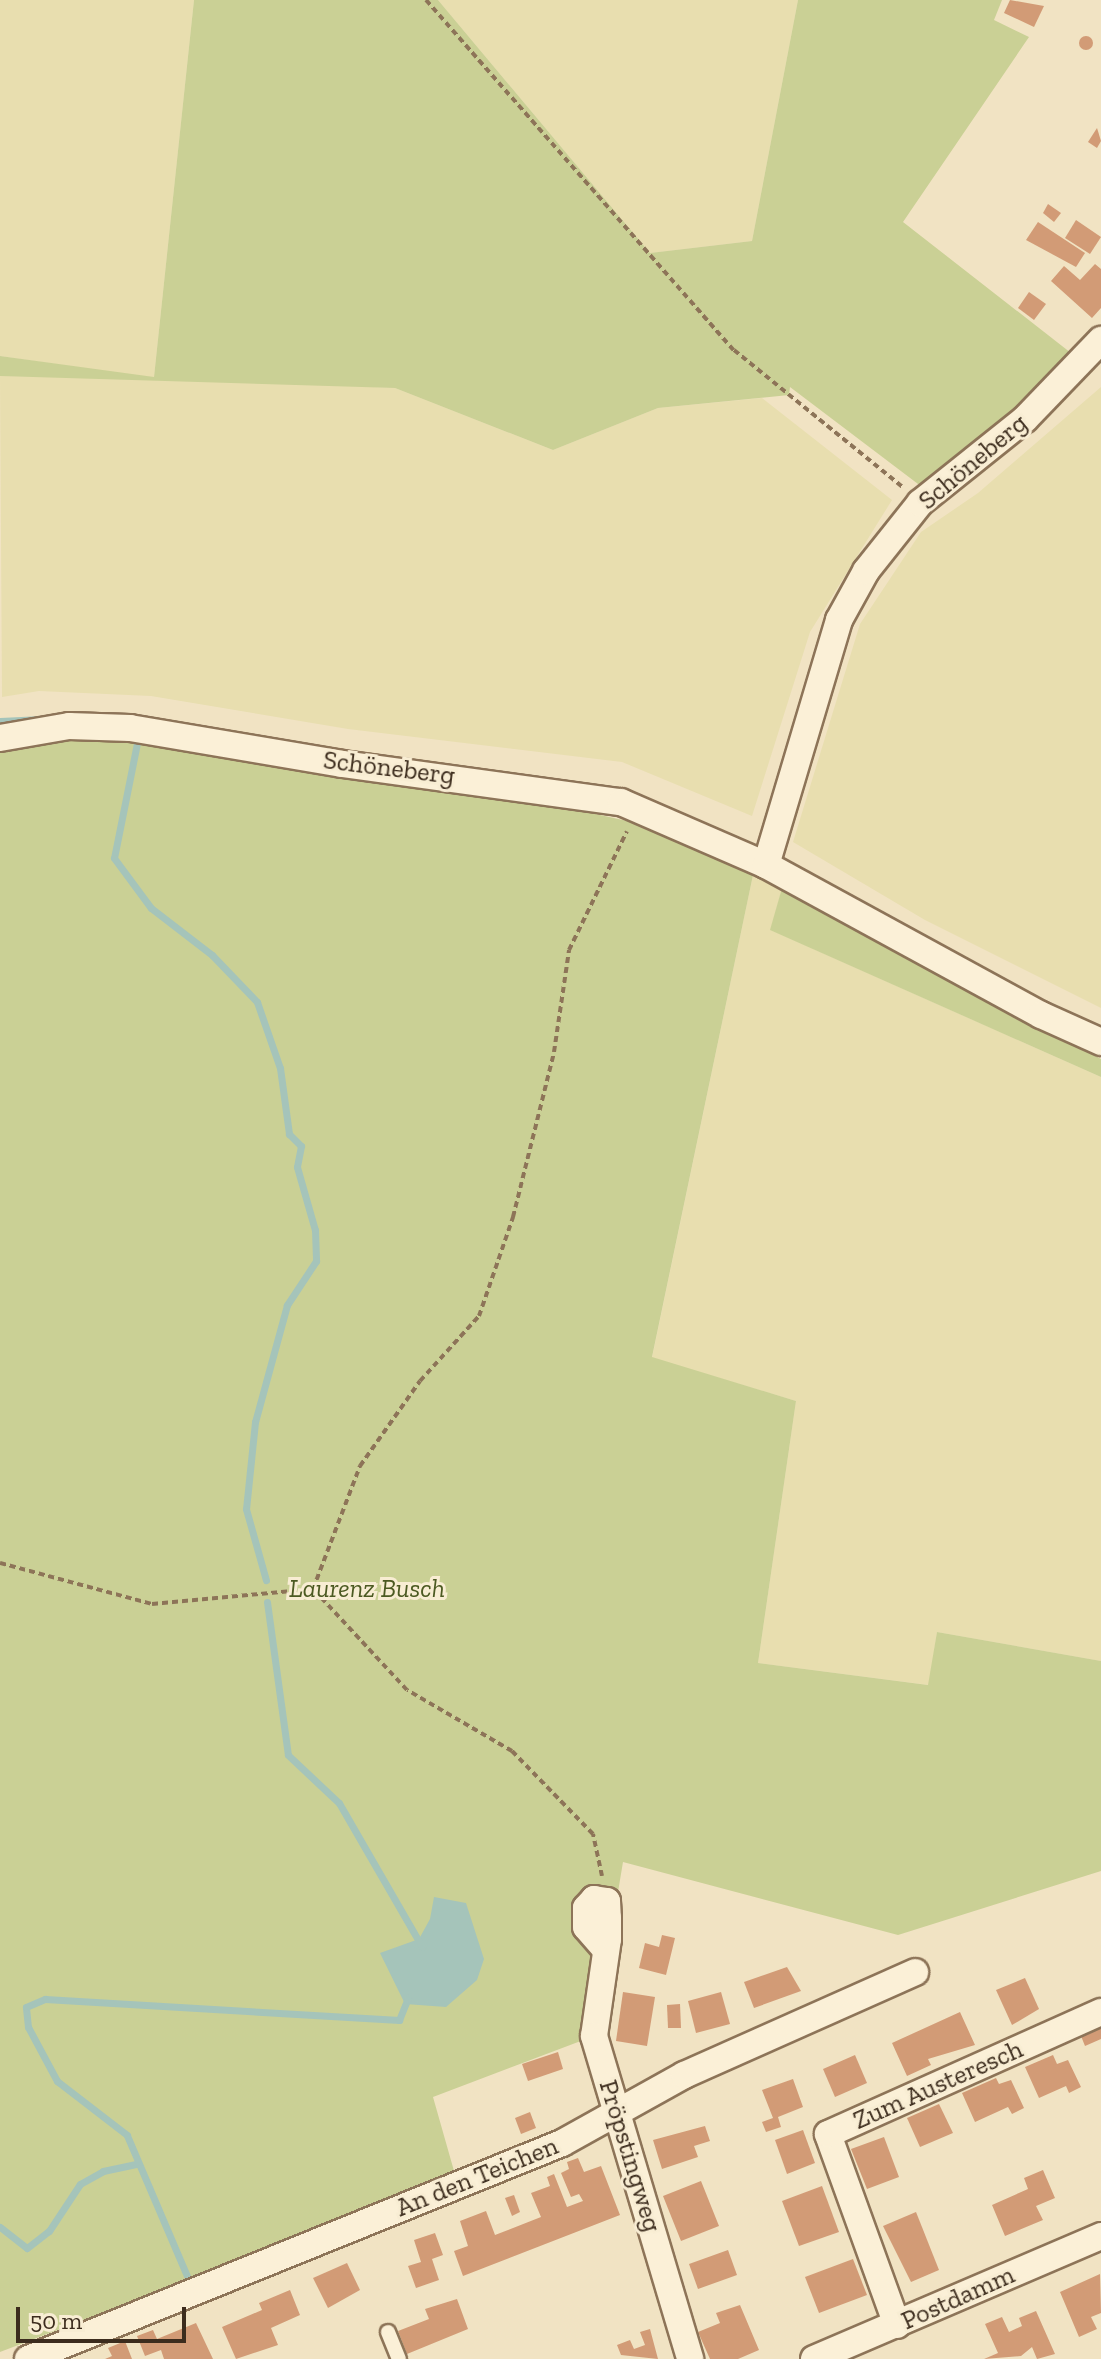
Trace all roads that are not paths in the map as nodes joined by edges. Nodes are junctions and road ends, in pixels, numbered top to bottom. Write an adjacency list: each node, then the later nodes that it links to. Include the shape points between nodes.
1 (1101, 340): 3 (street, Schöneberg, via 1025,419 920,503 866,571 839,620)
2 (0, 738): 3 (street, Schöneberg, via 69,726 130,728 342,764 489,780 641,809)
3 (766, 865): 4 (street, Schöneberg, via 1041,1015)
4 (1101, 1042)
5 (607, 1901): 8 (street, Pröpstingweg, via 594,1899 586,1908 586,1927 606,1950 594,2036)
6 (915, 1972): 8 (street, An den Teichen, via 684,2075)
7 (1101, 2012): 10 (street, Zum Austeresch, via 828,2134)
8 (617, 2112): 12 (street, An den Teichen, via 562,2143); 14 (street, Pröpstingweg)
9 (1101, 2236): 10 (street, Postdamm)
10 (897, 2325): 15 (street, Postdamm)
11 (388, 2332): 13 (lane)
12 (28, 2359)
13 (399, 2359)
14 (690, 2359)
15 (814, 2359)

